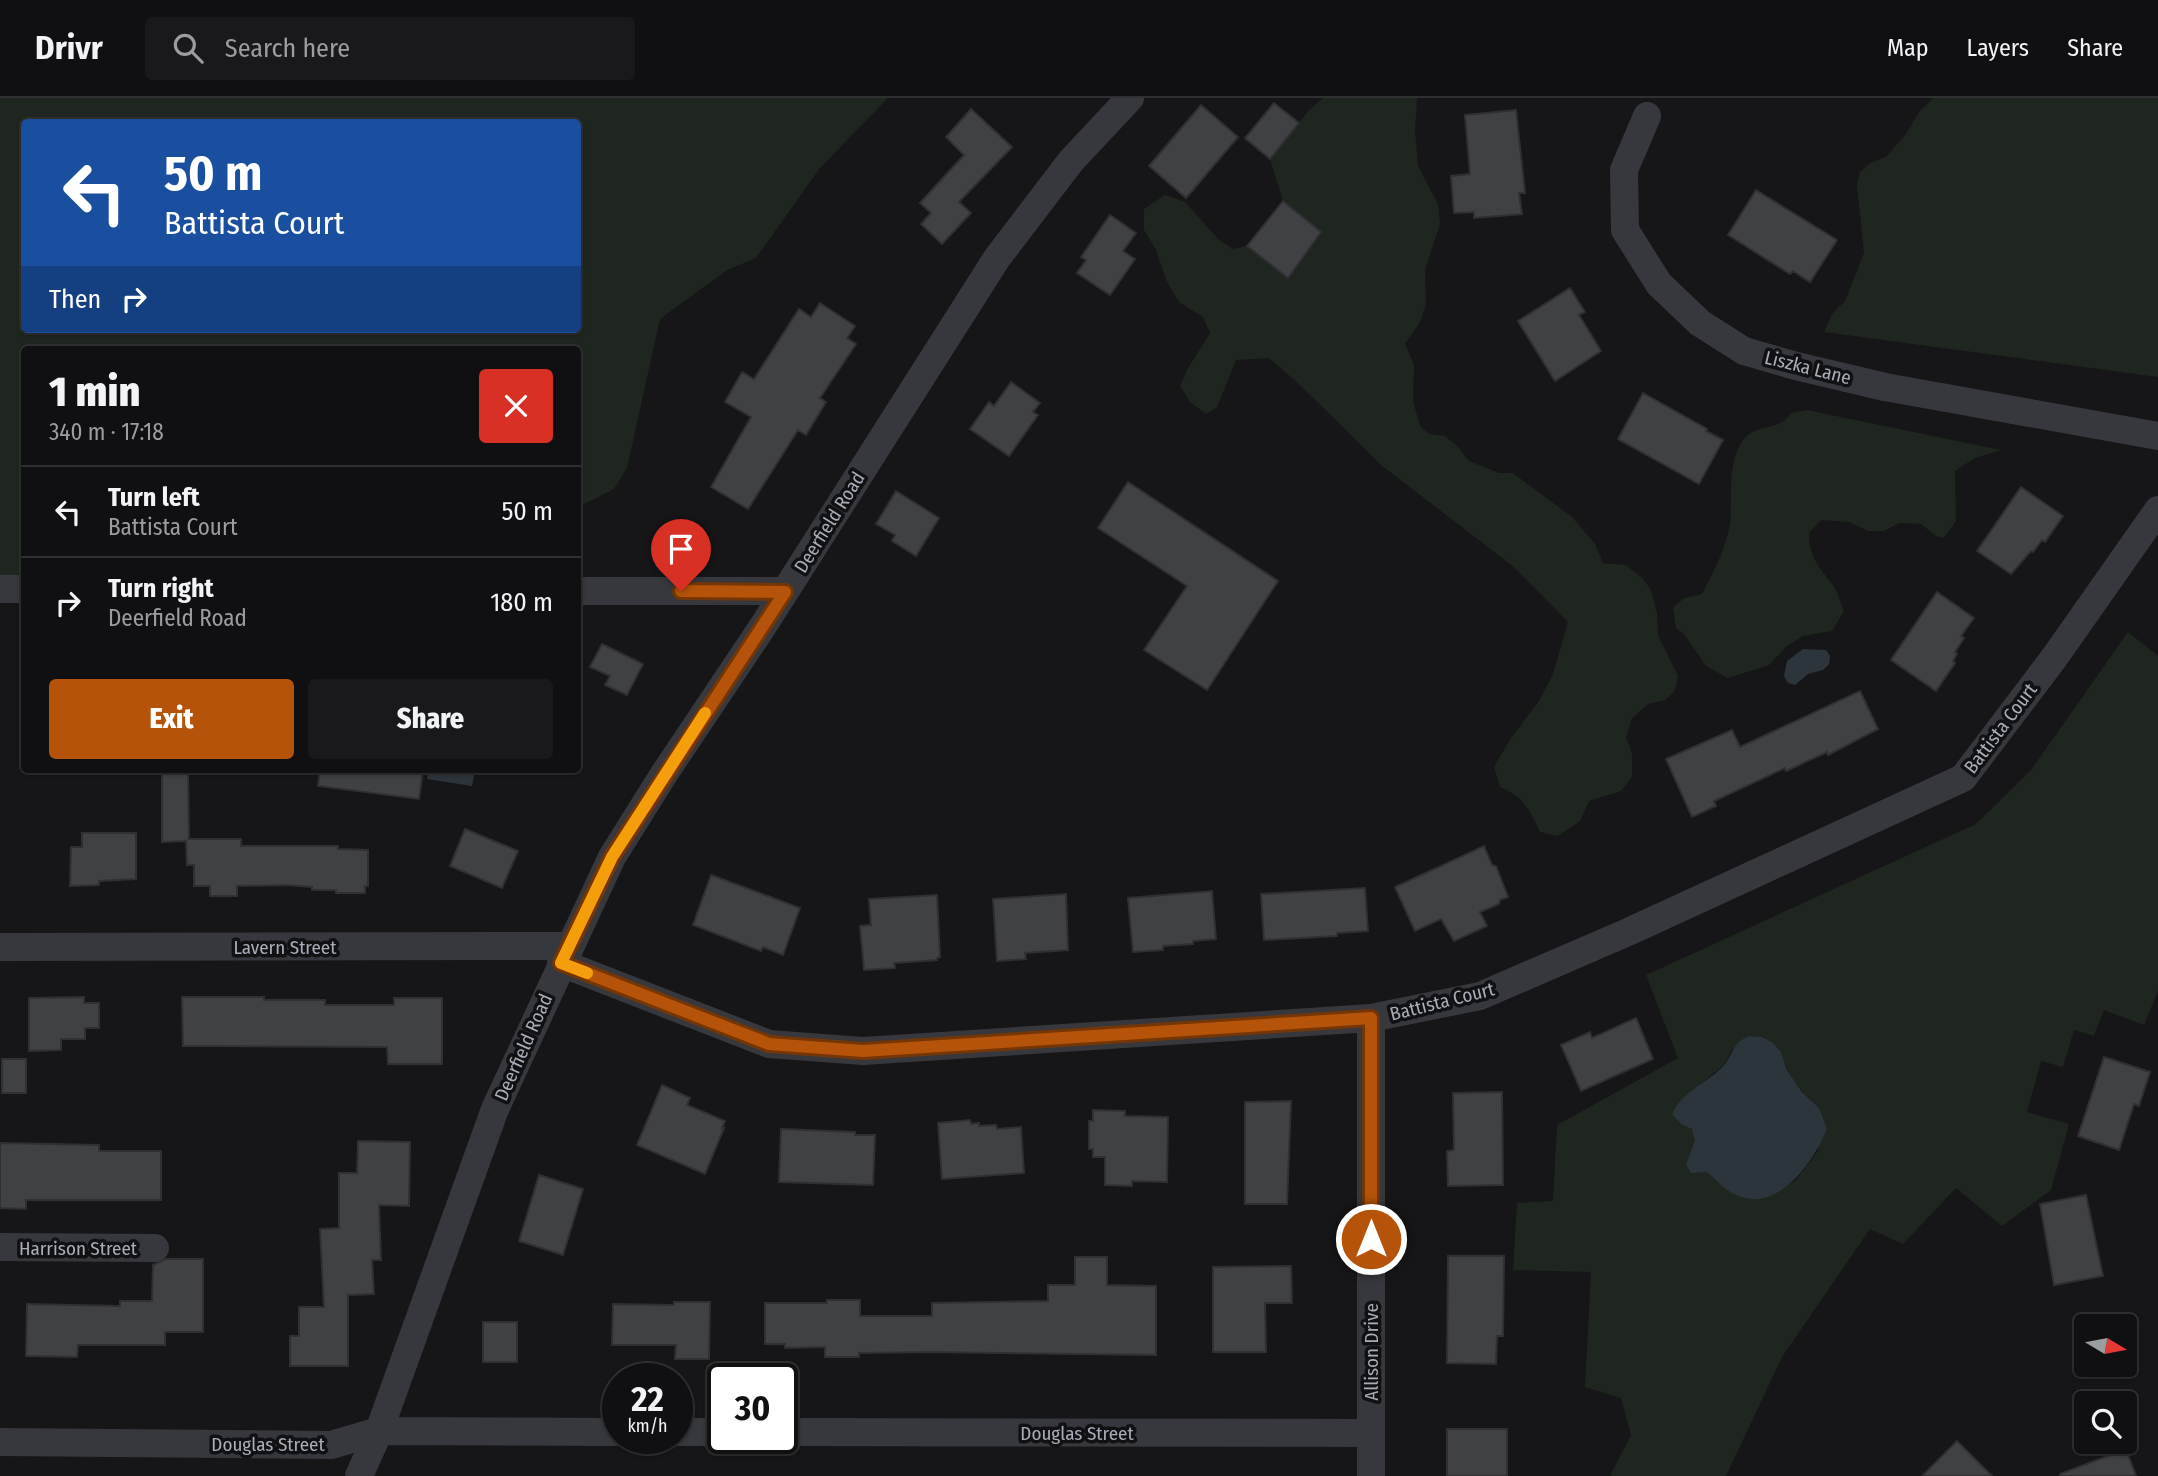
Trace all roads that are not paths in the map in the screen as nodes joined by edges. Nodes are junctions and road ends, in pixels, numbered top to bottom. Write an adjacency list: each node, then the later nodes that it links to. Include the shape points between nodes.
1 (1130, 98): 8 (street, Deerfield Road, via 1071,161 997,258)
2 (1647, 116): 3 (street, Liszka Lane, via 1624,170 1625,230 1658,284 1700,323 1744,351 1885,387)
3 (2158, 436)
4 (2158, 510): 11 (street, Battista Court, via 1962,778 1480,996)
5 (0, 589): 6 (street)
6 (21, 589)
7 (581, 590): 8 (street)
8 (785, 592): 10 (street, Deerfield Road, via 612,857)
9 (0, 947): 10 (street, Lavern Street)
10 (565, 954): 11 (street, Battista Court, via 769,1044 863,1051); 14 (street, Deerfield Road, via 495,1109)
11 (1371, 1018): 17 (street, Allison Drive)
12 (0, 1247): 13 (street, Harrison Street)
13 (155, 1248)
14 (379, 1431): 15 (street, Douglas Street); 18 (street, Douglas Street, via 331,1445); 19 (street, Deerfield Road)
15 (602, 1432)
16 (798, 1432): 17 (street, Douglas Street)
17 (1371, 1433): 20 (street, Allison Drive)
18 (0, 1442)
19 (359, 1476)
20 (1371, 1476)

